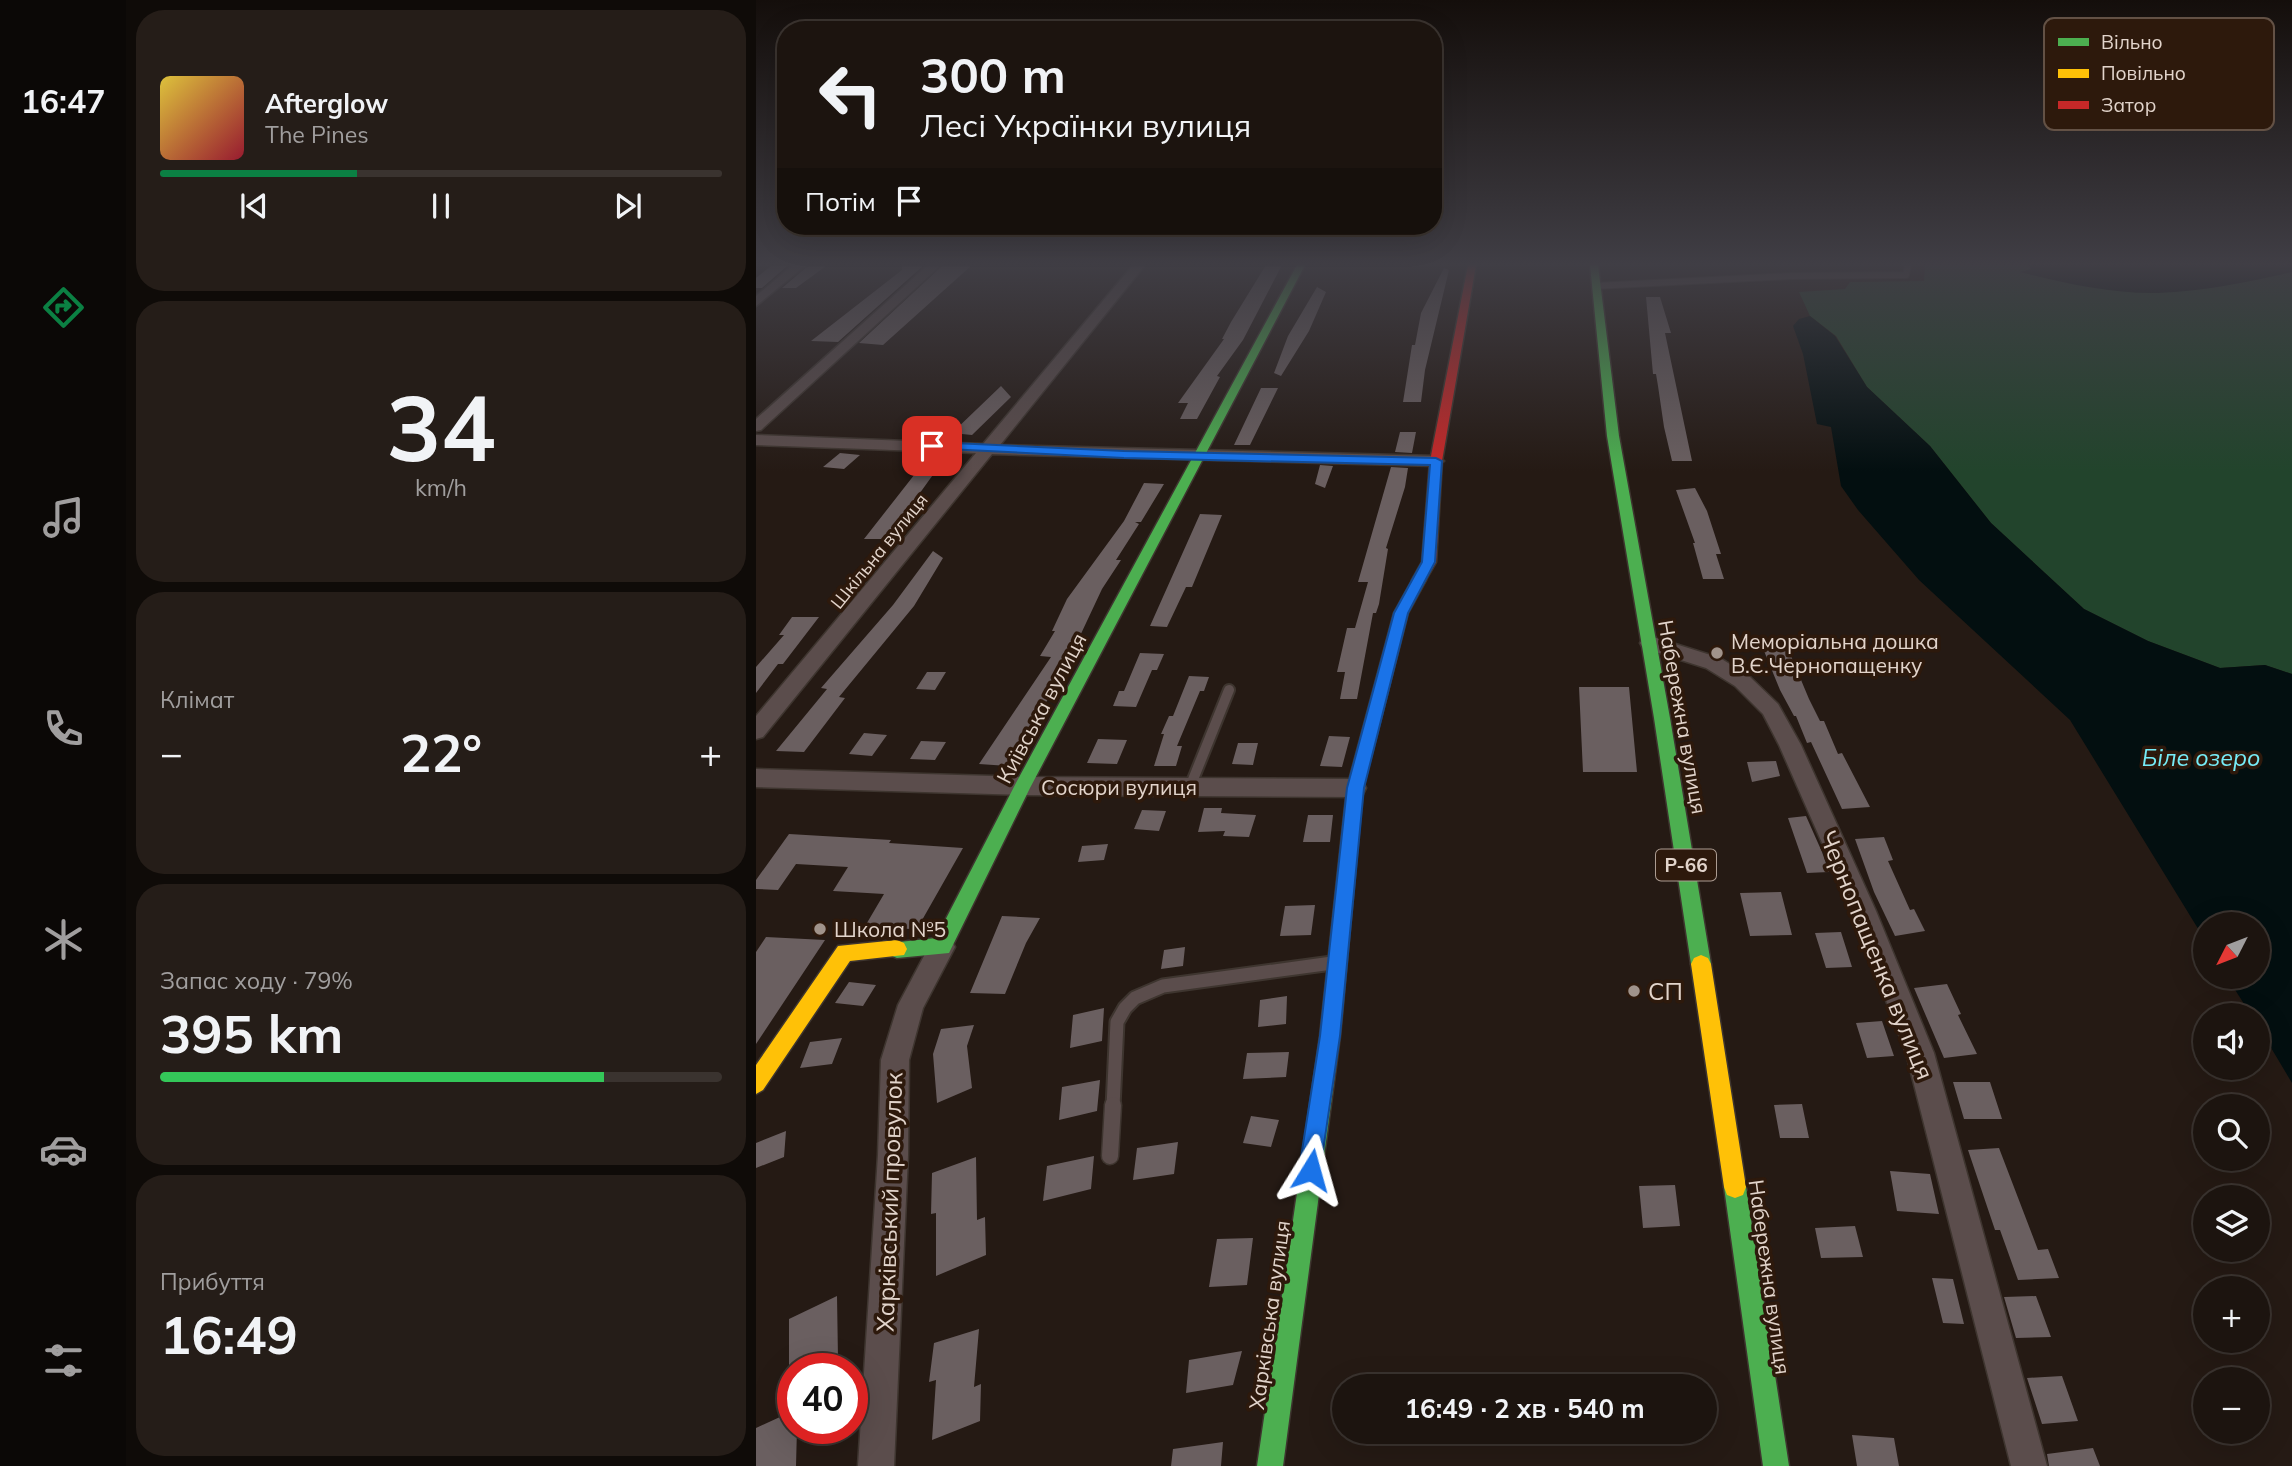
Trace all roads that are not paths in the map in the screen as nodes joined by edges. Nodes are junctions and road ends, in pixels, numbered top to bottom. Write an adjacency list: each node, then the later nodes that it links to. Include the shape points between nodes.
1 (859, 333): 6 (street)
2 (1083, 333): 8 (street, Шкільна вулиця)
3 (1264, 333): 9 (street, Київська вулиця)
4 (1459, 333): 10 (street, Харківська вулиця)
5 (1599, 333): 11 (street, Набережна вулиця / Р-66, via 1617,473)
6 (756, 427)
7 (756, 440): 8 (street)
8 (987, 450): 9 (street); 13 (street, Шкільна вулиця)
9 (1199, 456): 10 (street); 15 (street, Київська вулиця)
10 (1436, 461): 17 (street, Харківська вулиця, via 1429,562 1401,613)
11 (1650, 643): 24 (street, Набережна вулиця / Р-66); 25 (street, Чернопащенка вулиця, via 1713,663 1742,681 1771,709 1790,745 1864,911 1920,1053)
12 (1229, 690): 16 (lane)
13 (756, 732)
14 (756, 778): 15 (street, Сосюри вулиця)
15 (1023, 786): 16 (street, Сосюри вулиця); 18 (street, Київська вулиця)
16 (1189, 787): 17 (street, Сосюри вулиця)
17 (1355, 788): 19 (street, Харківська вулиця)
18 (942, 947): 20 (street, via 845,952); 22 (street, Харківський провулок, via 911,1005 895,1060)
19 (1338, 962): 21 (lane, via 1163,986 1122,1008 1116,1022); 23 (street, Харківська вулиця)
20 (756, 1083)
21 (1110, 1156)
22 (876, 1466)
23 (1270, 1466)
24 (1776, 1466)
25 (2029, 1466)

